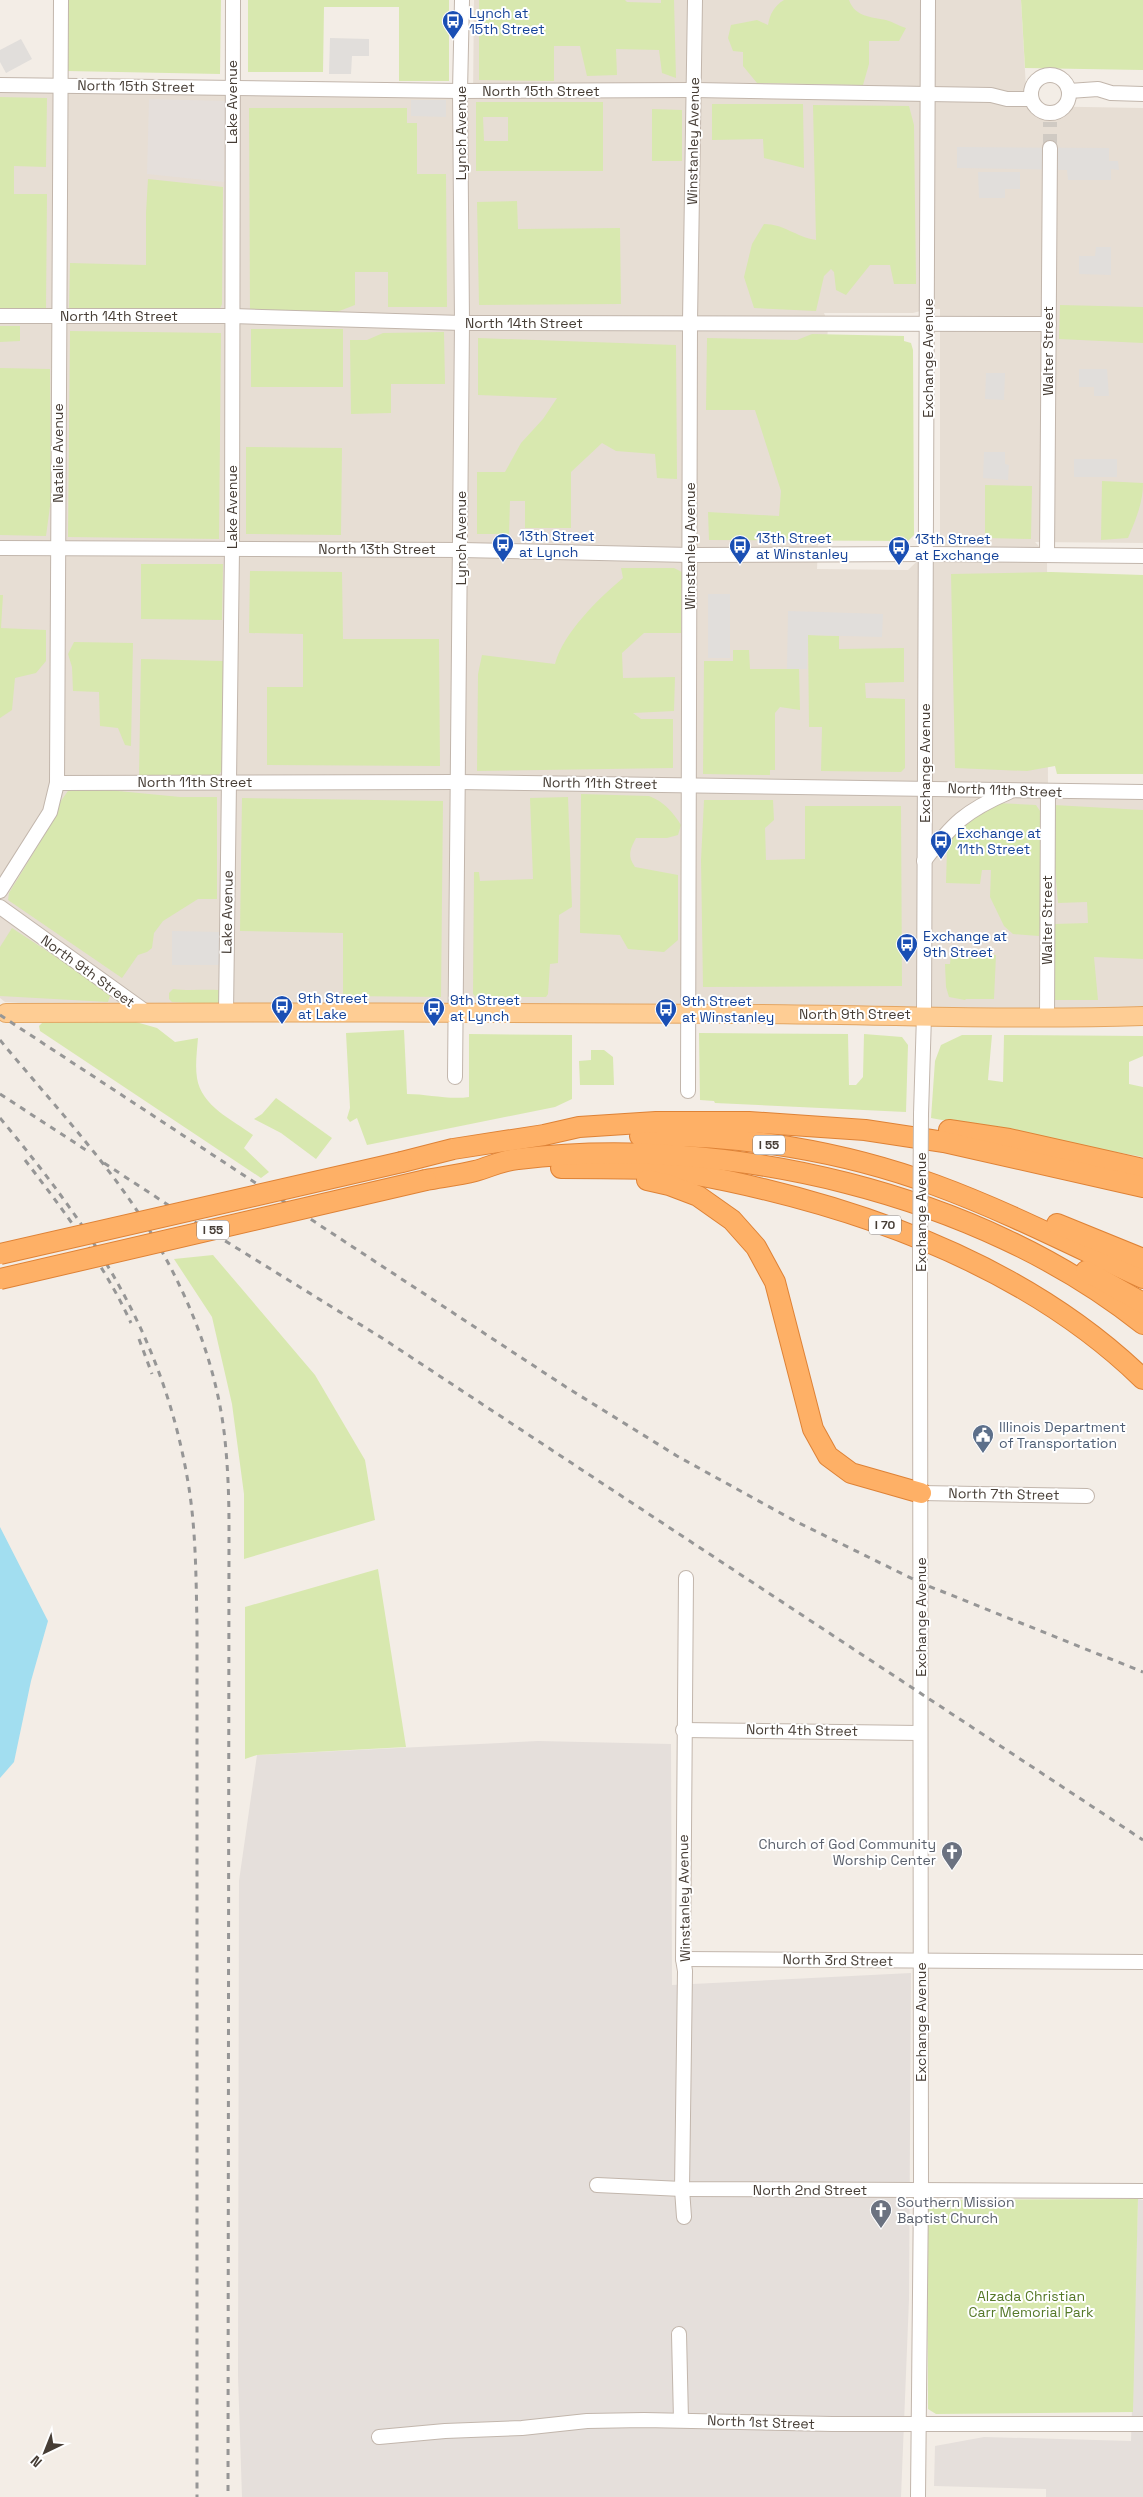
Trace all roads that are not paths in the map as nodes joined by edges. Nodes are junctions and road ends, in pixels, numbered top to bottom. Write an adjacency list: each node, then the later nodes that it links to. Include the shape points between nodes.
1 (60, 0): 7 (street, Natalie Avenue)
2 (233, 0): 8 (street, Lake Avenue)
3 (462, 0): 10 (street, Lynch Avenue)
4 (695, 0): 9 (street, Winstanley Avenue)
5 (928, 0): 11 (street, Exchange Avenue)
6 (0, 85): 7 (street, North 15th Street)
7 (60, 85): 8 (street, North 15th Street); 17 (street, Natalie Avenue)
8 (232, 87): 10 (street, North 15th Street); 18 (street, Lake Avenue)
9 (695, 90): 10 (street, North 15th Street); 11 (street, North 15th Street); 19 (street, Winstanley Avenue)
10 (460, 91): 20 (street, Lynch Avenue)
11 (928, 94): 12 (street, North 15th Street); 21 (street, Exchange Avenue)
12 (1031, 94): 14 (street, via 1038,79 1048,75 1057,76 1064,82); 14 (street, via 1035,107 1050,118 1062,109)
13 (1143, 94): 14 (street, via 1111,93 1098,89)
14 (1068, 95)
15 (1050, 148): 22 (street, Walter Street)
16 (0, 316): 17 (street, North 14th Street)
17 (58, 316): 18 (street, North 14th Street); 24 (street, Natalie Avenue)
18 (232, 316): 20 (street, North 14th Street); 25 (street, Lake Avenue)
19 (690, 322): 20 (street, North 14th Street); 21 (street, North 14th Street); 28 (street, Winstanley Avenue)
20 (462, 323): 26 (street, Lynch Avenue)
21 (928, 324): 22 (street, North 14th Street); 27 (street, Exchange Avenue)
22 (1049, 324): 29 (street, Walter Street)
23 (0, 548): 24 (street, North 13th Street)
24 (57, 548): 25 (street, North 13th Street); 33 (street, Natalie Avenue)
25 (232, 549): 26 (street, North 13th Street); 31 (street, Lake Avenue)
26 (461, 550): 28 (street, North 13th Street); 32 (street, Lynch Avenue)
27 (927, 554): 28 (street, North 13th Street); 29 (street, North 13th Street); 35 (street, Exchange Avenue)
28 (690, 555): 34 (street, Winstanley Avenue)
29 (1047, 555): 30 (street, North 13th Street)
30 (1143, 556)
31 (229, 782): 32 (street, North 11th Street); 33 (street, North 11th Street); 46 (street, Lake Avenue)
32 (459, 782): 34 (street, North 11th Street); 43 (street, Lynch Avenue)
33 (57, 783): 40 (street, Natalie Avenue, via 50,812)
34 (689, 784): 35 (street, North 11th Street); 45 (street, Winstanley Avenue)
35 (924, 787): 36 (street, North 11th Street); 39 (street, Exchange Avenue)
36 (1011, 791): 37 (street, North 11th Street); 39 (street, via 965,815)
37 (1048, 792): 38 (street, North 11th Street); 49 (street, Walter Street)
38 (1143, 792)
39 (924, 861): 47 (street, Exchange Avenue)
40 (0, 891)
41 (0, 907): 42 (street, North 9th Street)
42 (146, 1012): 44 (main road); 46 (main road, North 9th Street)
43 (456, 1012): 45 (main road, North 9th Street); 46 (main road, North 9th Street); 50 (street, Lynch Avenue)
44 (6, 1013)
45 (688, 1013): 47 (main road, North 9th Street); 51 (street, Winstanley Avenue)
46 (226, 1014)
47 (924, 1015): 49 (main road, North 9th Street); 67 (street, Exchange Avenue, bridge, via 920,1253)
48 (1143, 1016): 49 (main road, North 9th Street)
49 (1047, 1019)
50 (455, 1077)
51 (688, 1091)
52 (748, 1122): 53 (highway, via 609,1124); 55 (highway, via 784,1114 888,1121 1009,1139); 57 (highway, via 865,1130 944,1142)
53 (544, 1136): 59 (highway, I 55, via 662,1136 735,1141 814,1152 924,1182); 60 (highway, I 55, bridge, via 453,1149)
54 (589, 1168): 56 (highway, I 70, via 505,1173); 66 (highway, I 70, via 653,1169 718,1178 796,1197 886,1226 979,1266 1037,1296 1093,1335); 67 (highway, via 603,1175 668,1185 698,1196 732,1220 756,1246 775,1282 813,1429 828,1456 851,1473)
55 (1143, 1168)
56 (474, 1171): 58 (highway, I 55, via 502,1161 565,1155 683,1155 794,1171); 63 (highway, I 55, bridge)
57 (1143, 1187)
58 (902, 1199): 64 (highway, via 950,1208 974,1217 1085,1270); 65 (highway, I 55, via 1030,1253 1088,1286)
59 (986, 1205): 61 (highway, via 1030,1214); 62 (highway, I 55)
60 (0, 1254)
61 (1143, 1258)
62 (1143, 1278)
63 (0, 1279)
64 (1143, 1303)
65 (1143, 1324)
66 (1143, 1379)
67 (921, 1492): 68 (street, North 7th Street); 71 (street, Exchange Avenue)
68 (1087, 1496)
69 (686, 1578): 70 (street, Winstanley Avenue)
70 (683, 1730): 71 (street, North 4th Street); 72 (street, Winstanley Avenue)
71 (920, 1732): 73 (street, Exchange Avenue)
72 (682, 1959): 73 (street, North 3rd Street); 76 (street, Winstanley Avenue, via 685,1971)
73 (920, 1961): 74 (street, North 3rd Street); 77 (street, Exchange Avenue)
74 (1143, 1962)
75 (597, 2185): 76 (street, North 2nd Street)
76 (682, 2189): 77 (street, North 2nd Street); 79 (street, Winstanley Avenue)
77 (921, 2191): 78 (street, North 2nd Street); 83 (street, Exchange Avenue)
78 (1143, 2191)
79 (684, 2217)
80 (679, 2334): 81 (street)
81 (681, 2420): 83 (street, North 1st Street); 84 (street, North 1st Street, via 587,2421)
82 (1143, 2424): 83 (street, North 1st Street)
83 (918, 2425): 85 (street, Exchange Avenue)
84 (379, 2438)
85 (918, 2497)

